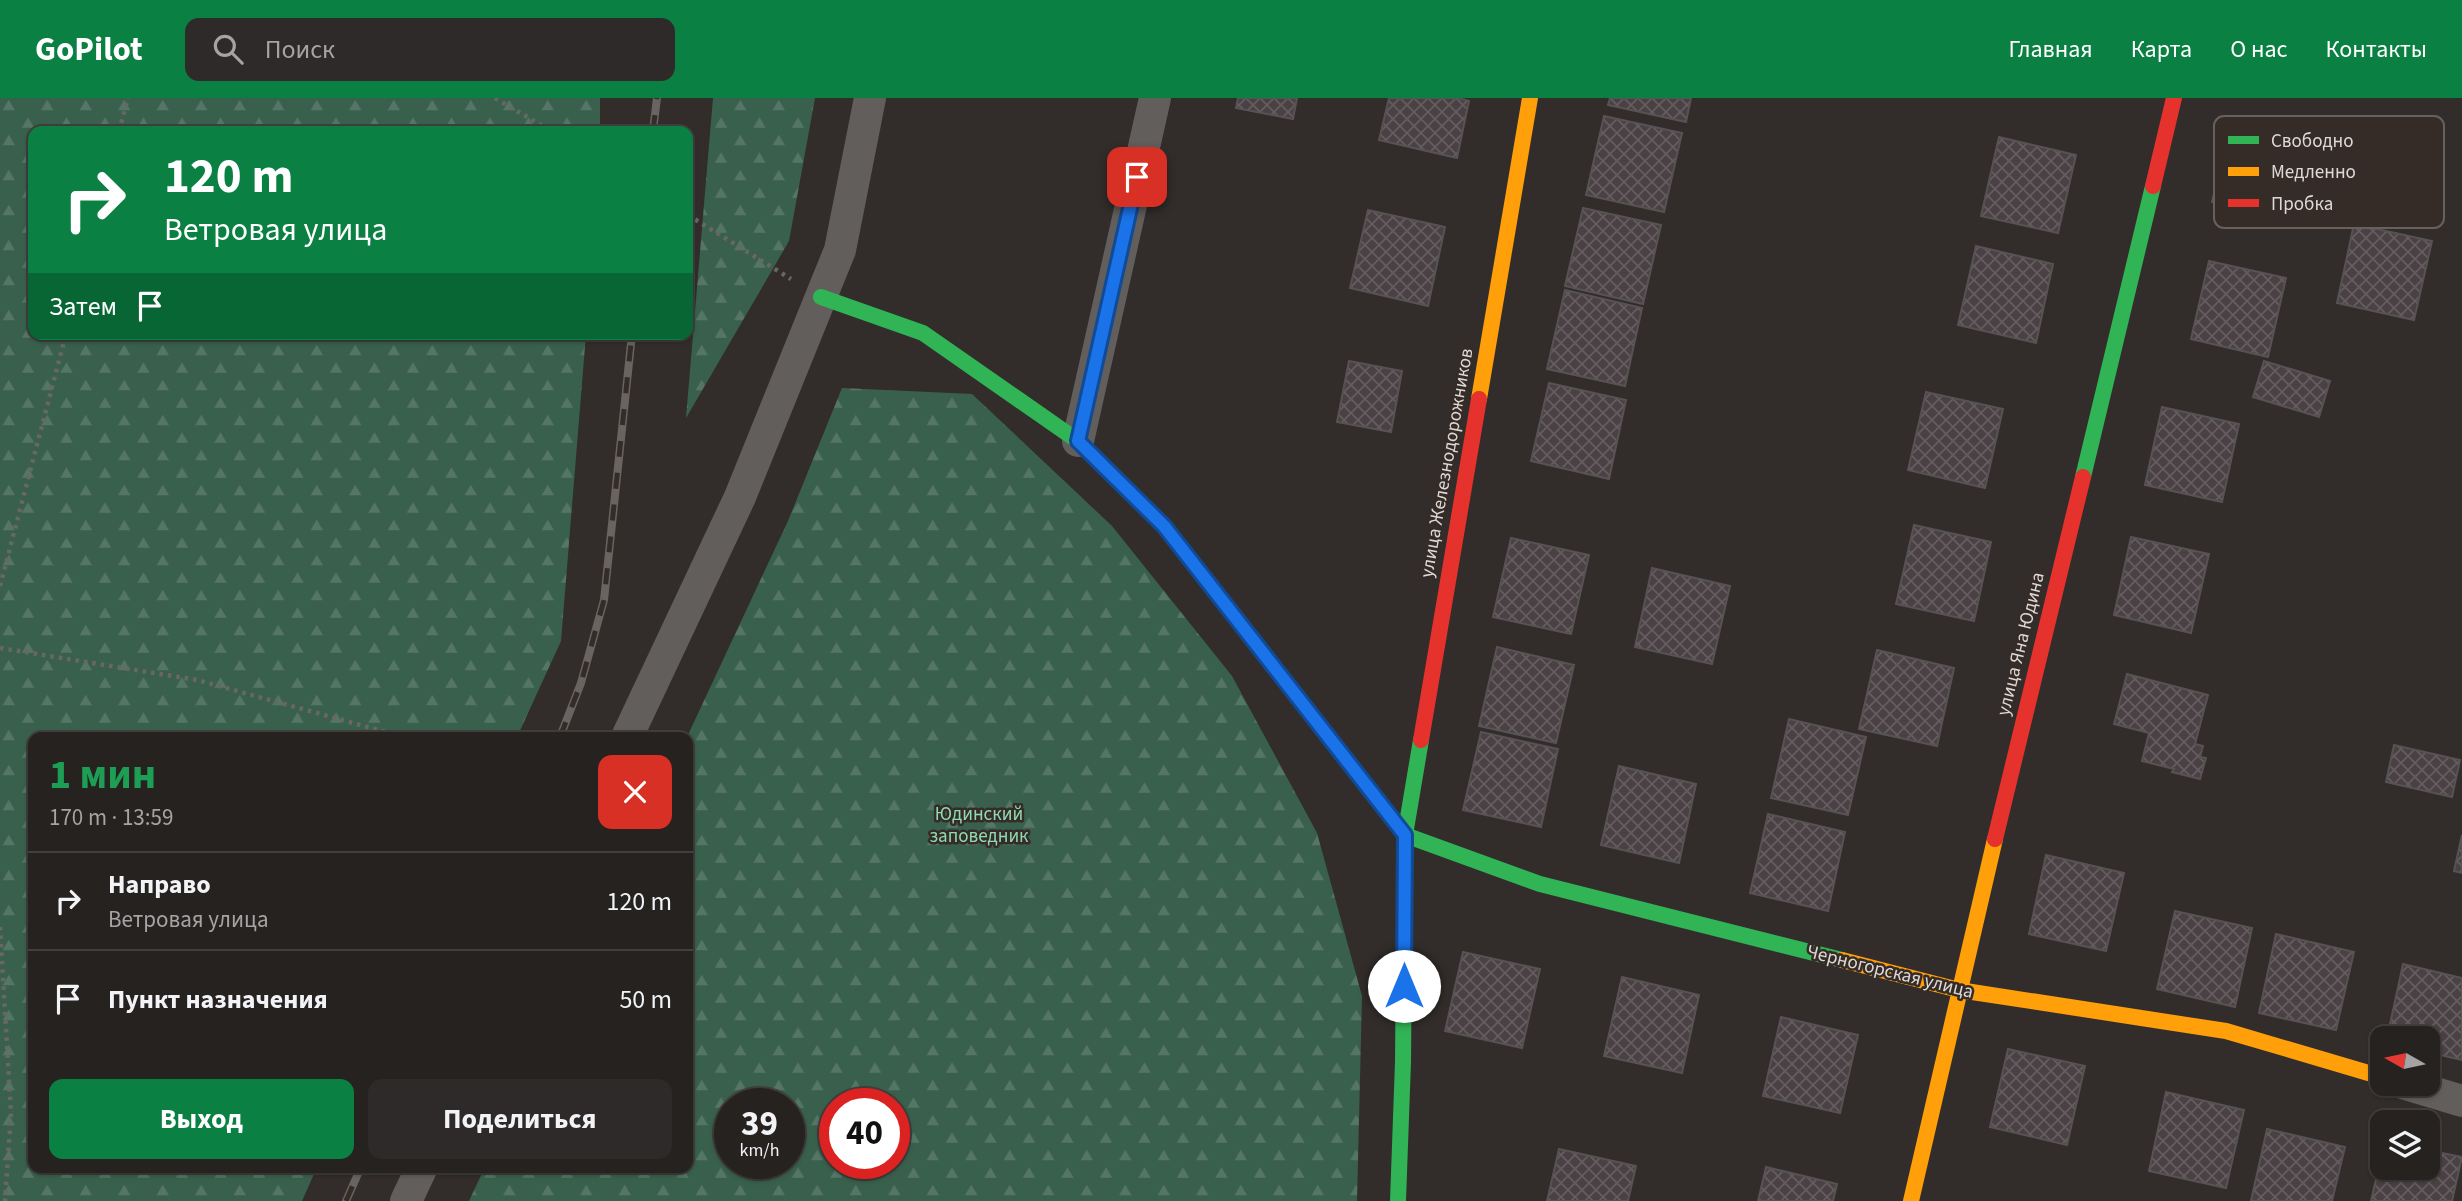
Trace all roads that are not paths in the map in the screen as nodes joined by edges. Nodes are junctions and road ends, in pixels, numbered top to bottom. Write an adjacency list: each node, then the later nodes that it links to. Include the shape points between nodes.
1 (870, 98): 5 (street, via 840,250)
2 (1155, 98): 6 (street)
3 (1530, 98): 8 (street, улица Железнодорожников)
4 (2175, 98): 9 (street, улица Яна Юдина)
5 (821, 297): 6 (street, via 923,333); 7 (street, via 740,497)
6 (1078, 441): 8 (street, via 1164,526)
7 (629, 732)
8 (1405, 835): 9 (street, Черногорская улица, via 1540,884); 15 (street, улица Железнодорожников)
9 (1959, 990): 10 (street, Черногорская улица, via 2226,1031); 16 (street, улица Яна Юдина)
10 (2370, 1073)
11 (2440, 1094): 12 (street)
12 (2462, 1101)
13 (419, 1173): 14 (street)
14 (406, 1201)
15 (1398, 1201)
16 (1912, 1201)

